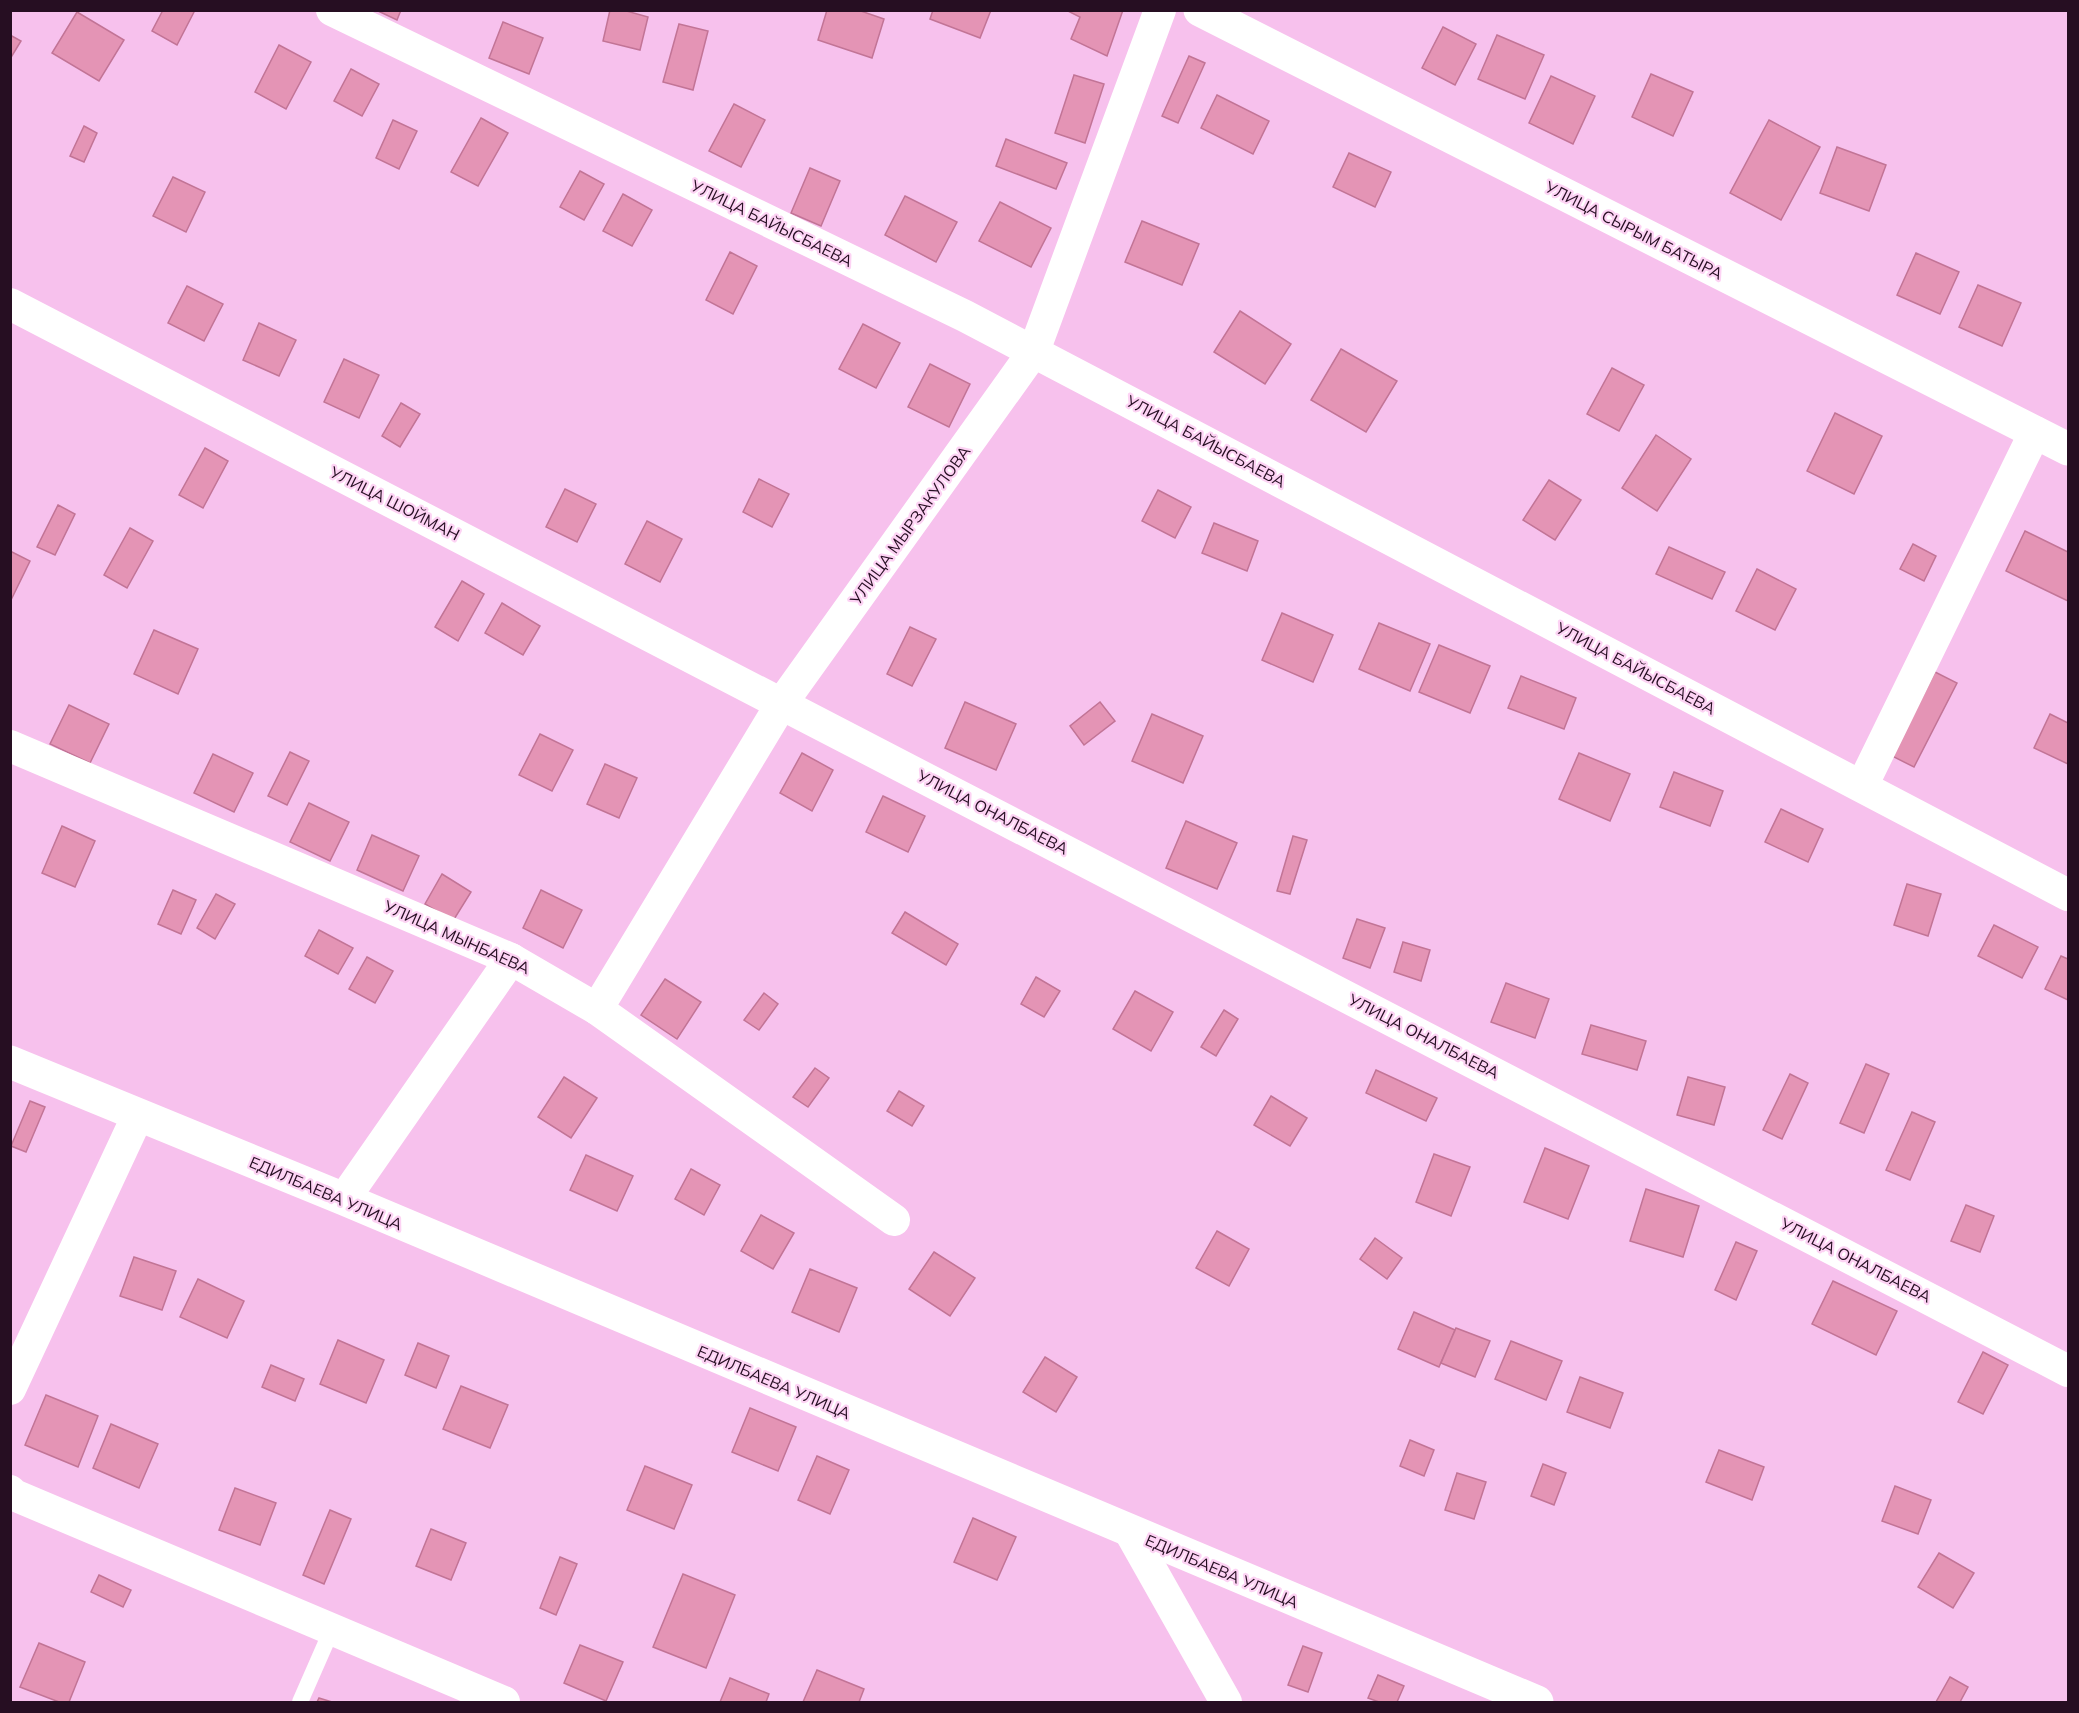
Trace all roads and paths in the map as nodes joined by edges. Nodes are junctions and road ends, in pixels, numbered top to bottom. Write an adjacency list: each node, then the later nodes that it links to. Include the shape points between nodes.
1 (332, 10): 5 (street, УЛИЦА БАЙЫСБАЕВА)
2 (1160, 10): 5 (street, УЛИЦА МЫРЗАКУЛОВА)
3 (1200, 10): 6 (street, УЛИЦА СЫРЫМ БАТЫРА)
4 (10, 303): 8 (street, УЛИЦА ШОЙМАН)
5 (1034, 351): 8 (street, УЛИЦА МЫРЗАКУЛОВА); 10 (street, УЛИЦА БАЙЫСБАЕВА)
6 (2035, 432): 7 (street, УЛИЦА СЫРЫМ БАТЫРА); 10 (street)
7 (2068, 449)
8 (781, 702): 13 (street, УЛИЦА МЫРЗАКУЛОВА); 18 (street, УЛИЦА ОНАЛБАЕВА)
9 (10, 746): 12 (street, УЛИЦА МЫНБАЕВА)
10 (1862, 786): 11 (street, УЛИЦА БАЙЫСБАЕВА)
11 (2068, 895)
12 (511, 958): 13 (street, УЛИЦА МЫНБАЕВА); 16 (street)
13 (597, 1009): 17 (street, УЛИЦА МЫНБАЕВА)
14 (10, 1062): 15 (street, ЕДИЛБАЕВА УЛИЦА)
15 (138, 1115): 16 (street, ЕДИЛБАЕВА УЛИЦА); 19 (street)
16 (344, 1199): 21 (street, ЕДИЛБАЕВА УЛИЦА)
17 (894, 1220)
18 (2068, 1371)
19 (10, 1389)
20 (10, 1491): 22 (street)
21 (1130, 1532): 25 (street); 26 (street, ЕДИЛБАЕВА УЛИЦА)
22 (332, 1629): 23 (lane); 24 (street)
23 (300, 1702)
24 (504, 1702)
25 (1226, 1702)
26 (1537, 1702)

